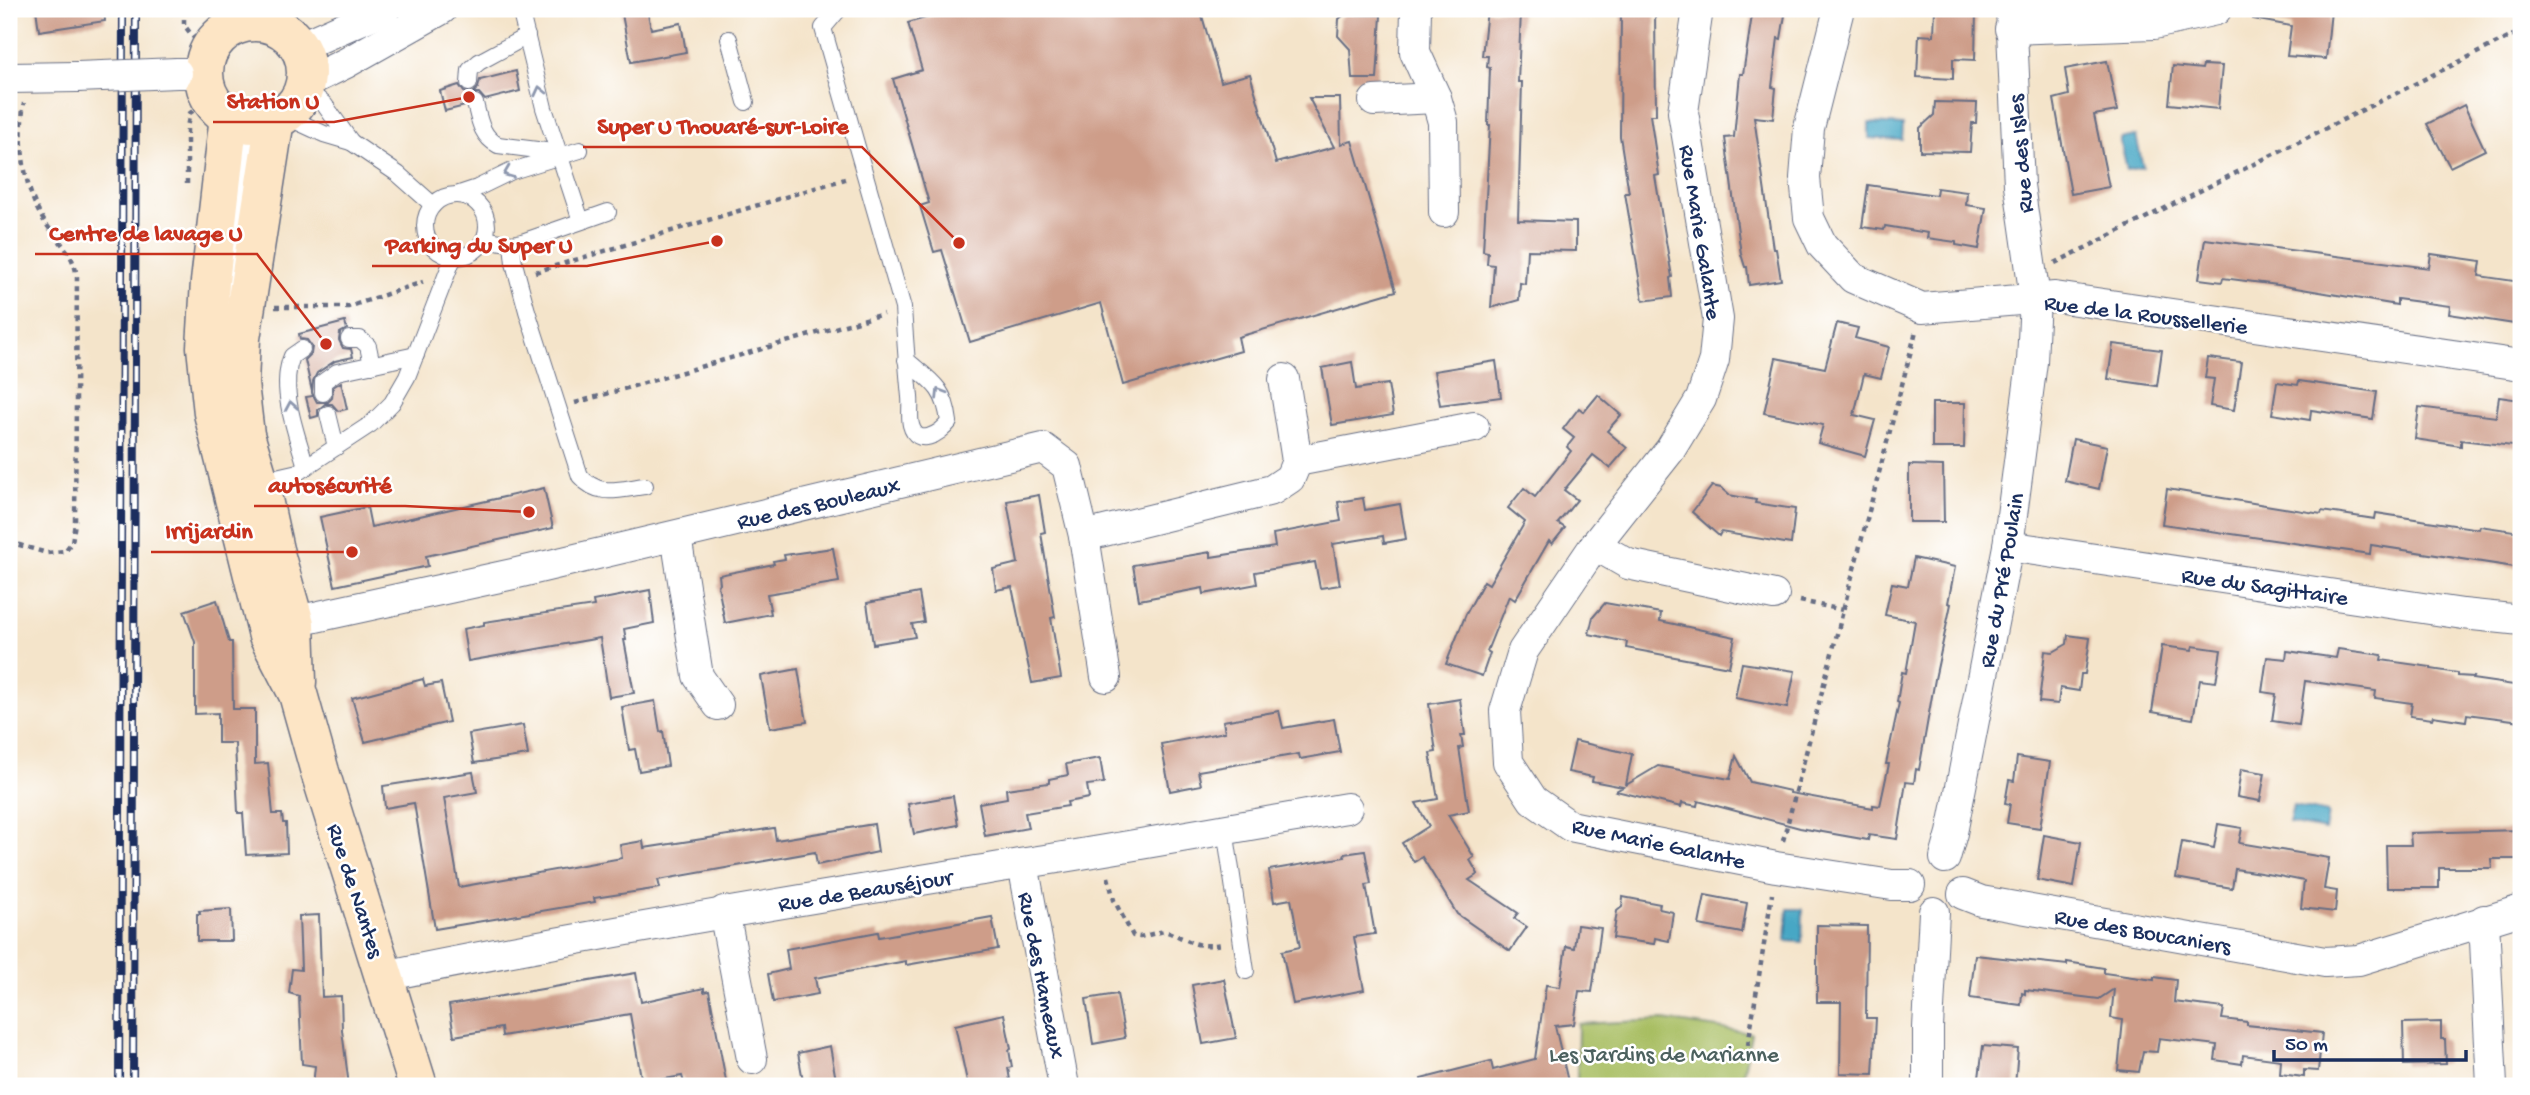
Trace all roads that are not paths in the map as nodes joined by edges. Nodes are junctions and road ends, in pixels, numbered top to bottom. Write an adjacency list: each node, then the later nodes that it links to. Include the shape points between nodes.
1 (442, 9): 13 (street)
2 (520, 9): 11 (lane)
3 (839, 9): 39 (lane, via 823,28 903,308)
4 (1416, 9): 18 (street, via 1415,52)
5 (1698, 9): 53 (street, Rue Marie Galante, via 1683,112 1718,319 1714,360 1701,398 1670,450)
6 (1839, 9): 33 (street, Rue de la Roussellerie, via 1809,128 1805,178 1809,218 1822,245 1853,278 1923,308)
7 (2216, 10): 10 (street, via 2154,24)
8 (376, 11): 13 (street); 16 (street)
9 (233, 17): 14 (street); 16 (street, via 258,22)
10 (2010, 19): 33 (street, Rue des Isles, via 2020,185)
11 (527, 36): 17 (lane, via 479,62 470,70); 24 (lane, one-way to 11)
12 (729, 39): 20 (lane)
13 (370, 50): 16 (street)
14 (196, 67): 15 (street, bridge); 16 (street, via 211,99)
15 (18, 78)
16 (277, 81): 22 (lane, via 324,104); 22 (lane, via 324,134); 34 (lane); 49 (street, Rue de Nantes, via 239,384); 57 (street, Rue de Nantes, via 210,282 206,347 213,413)
17 (469, 83)
18 (1436, 98): 19 (street); 28 (street, via 1443,122)
19 (1374, 101)
20 (746, 102)
21 (475, 103): 24 (lane, via 480,125 492,142 545,150)
22 (351, 142): 26 (lane)
23 (580, 150): 24 (lane)
24 (558, 157): 25 (lane, one-way to 25); 29 (lane)
25 (459, 194): 26 (lane); 30 (lane, via 484,210)
26 (433, 205): 32 (lane, via 425,233 435,249)
27 (608, 212): 29 (lane)
28 (1444, 212)
29 (581, 221): 31 (lane)
30 (485, 239): 31 (lane); 32 (lane, via 472,253)
31 (513, 244): 50 (lane, via 517,277 580,476 589,486 604,491)
32 (453, 258): 38 (lane)
33 (2035, 298): 41 (street, Rue de la Roussellerie, via 2106,304); 54 (street, Rue du Pré Poulain, via 2032,362)
34 (225, 322)
35 (349, 338): 40 (lane, via 368,346)
36 (222, 347): 57 (lane, via 230,428)
37 (302, 349): 48 (lane, one-way to 37, via 293,421 287,373 292,356)
38 (416, 355): 40 (lane); 46 (lane, via 392,402 371,424)
39 (906, 360): 39 (lane, one-way to 39, via 911,425 925,438 935,436 949,422 947,402 939,387)
40 (372, 365): 43 (lane, via 326,377)
41 (2521, 365)
42 (1284, 379): 47 (street)
43 (323, 393)
44 (328, 414): 46 (lane)
45 (1475, 427): 47 (street)
46 (336, 447): 48 (lane)
47 (1297, 461): 52 (street, via 1290,478 1272,490)
48 (306, 467): 49 (lane)
49 (259, 481): 57 (street, Rue de Nantes, via 274,550)
50 (645, 486)
51 (676, 536): 52 (street, Rue des Bouleaux, via 1043,448 1067,466); 57 (street, Rue des Bouleaux, via 306,619); 59 (street, via 698,676)
52 (1084, 536): 58 (street)
53 (1595, 545): 55 (street, via 1628,564); 64 (street, Rue Marie Galante, via 1523,651 1505,711 1508,762 1533,800 1570,826 1776,867)
54 (2008, 546): 56 (street, Rue du Sagittaire); 62 (street, Rue du Pré Poulain)
55 (1774, 595)
56 (2521, 620)
57 (281, 630): 71 (street, Rue de Nantes)
58 (1106, 677)
59 (718, 705)
60 (1347, 808): 61 (street, Rue de Beauséjour)
61 (1225, 829): 63 (street, Rue de Beauséjour); 70 (lane)
62 (1944, 858): 64 (street, via 1921,863); 65 (street, via 1959,868)
63 (1023, 864): 67 (street, Rue de Beauséjour); 74 (street, Rue des Hameaux)
64 (1910, 885): 68 (street, via 1920,905)
65 (1963, 894): 68 (street, via 1951,908); 69 (street, Rue des Boucaniers, via 1980,901 2325,962 2359,960)
66 (2521, 910): 69 (street, Rue des Boucaniers)
67 (724, 911): 71 (street, Rue de Beauséjour); 72 (street)
68 (1934, 912): 75 (street)
69 (2484, 920): 76 (street)
70 (1246, 971)
71 (384, 976): 73 (street, Rue de Nantes)
72 (752, 1059)
73 (418, 1086)
74 (1065, 1086)
75 (1928, 1086)
76 (2492, 1086)

